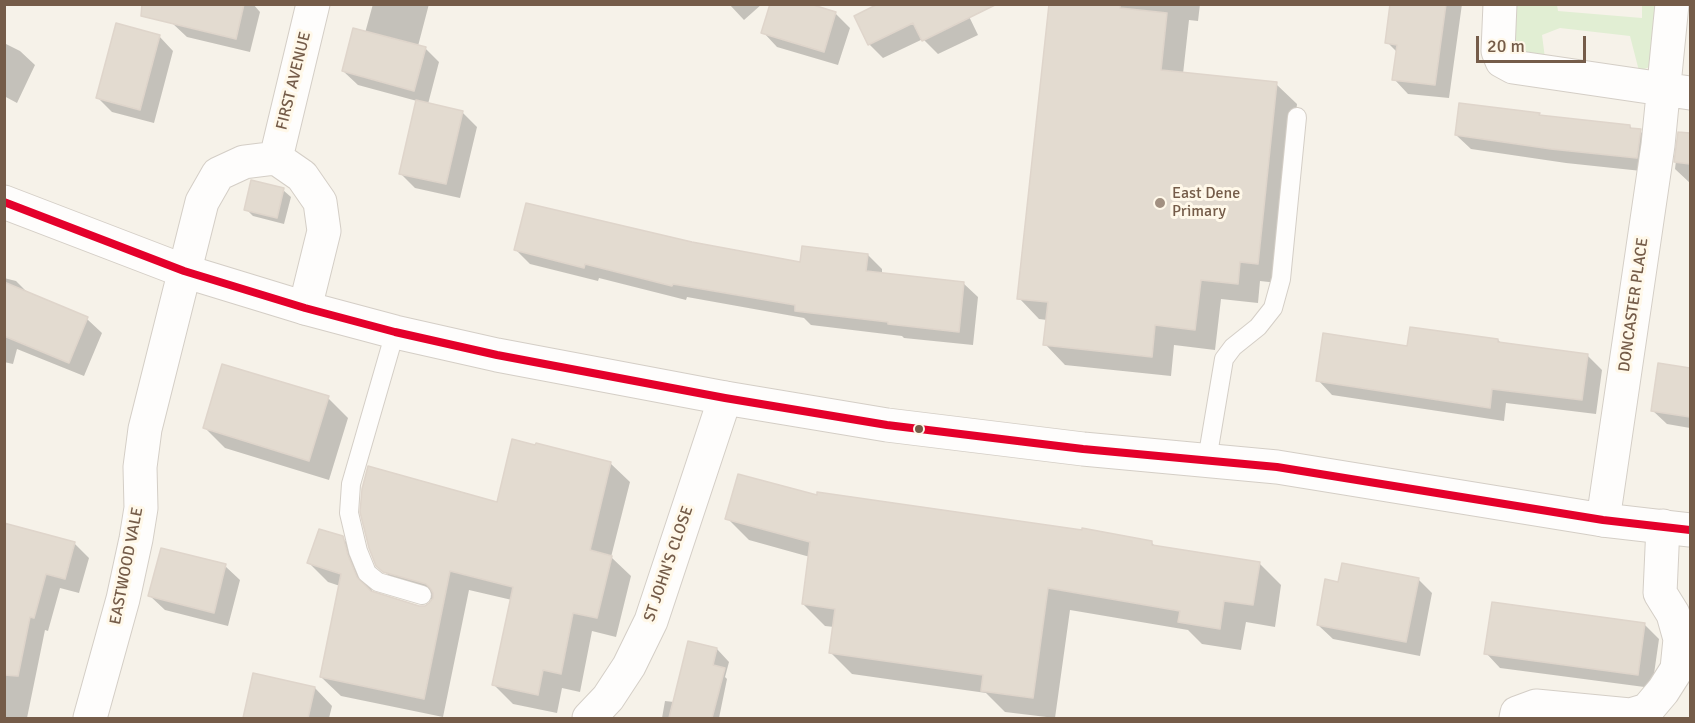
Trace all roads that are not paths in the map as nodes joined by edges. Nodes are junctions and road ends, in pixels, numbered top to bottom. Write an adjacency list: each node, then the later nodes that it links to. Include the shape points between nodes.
1 (313, 4): 6 (street, FIRST AVENUE)
2 (1500, 4): 4 (street, via 1498,51 1502,61 1513,67)
3 (1672, 4): 4 (street, DONCASTER PLACE)
4 (1677, 91): 13 (street, DONCASTER PLACE, via 1658,146)
5 (1297, 117): 12 (lane, via 1281,279 1273,308 1224,358)
6 (276, 158): 8 (street, via 244,162 218,174 202,202); 9 (street, via 302,176 320,202 324,231)
7 (4, 202): 8 (street)
8 (184, 271): 9 (street); 16 (street, EASTWOOD VALE, via 145,429 136,539)
9 (305, 308): 10 (street)
10 (395, 332): 11 (street); 15 (lane, via 351,484 349,513 367,573 378,582)
11 (725, 398): 12 (street, via 887,425); 17 (street, ST JOHN'S CLOSE, via 651,621 629,666)
12 (1207, 460): 13 (street, via 1277,467)
13 (1603, 520): 14 (street)
14 (1677, 528): 18 (street, via 1660,593 1673,614 1680,639 1677,669 1647,710 1630,715 1536,706 1517,713)
15 (422, 595)
16 (90, 718)
17 (590, 718)
18 (1516, 718)

